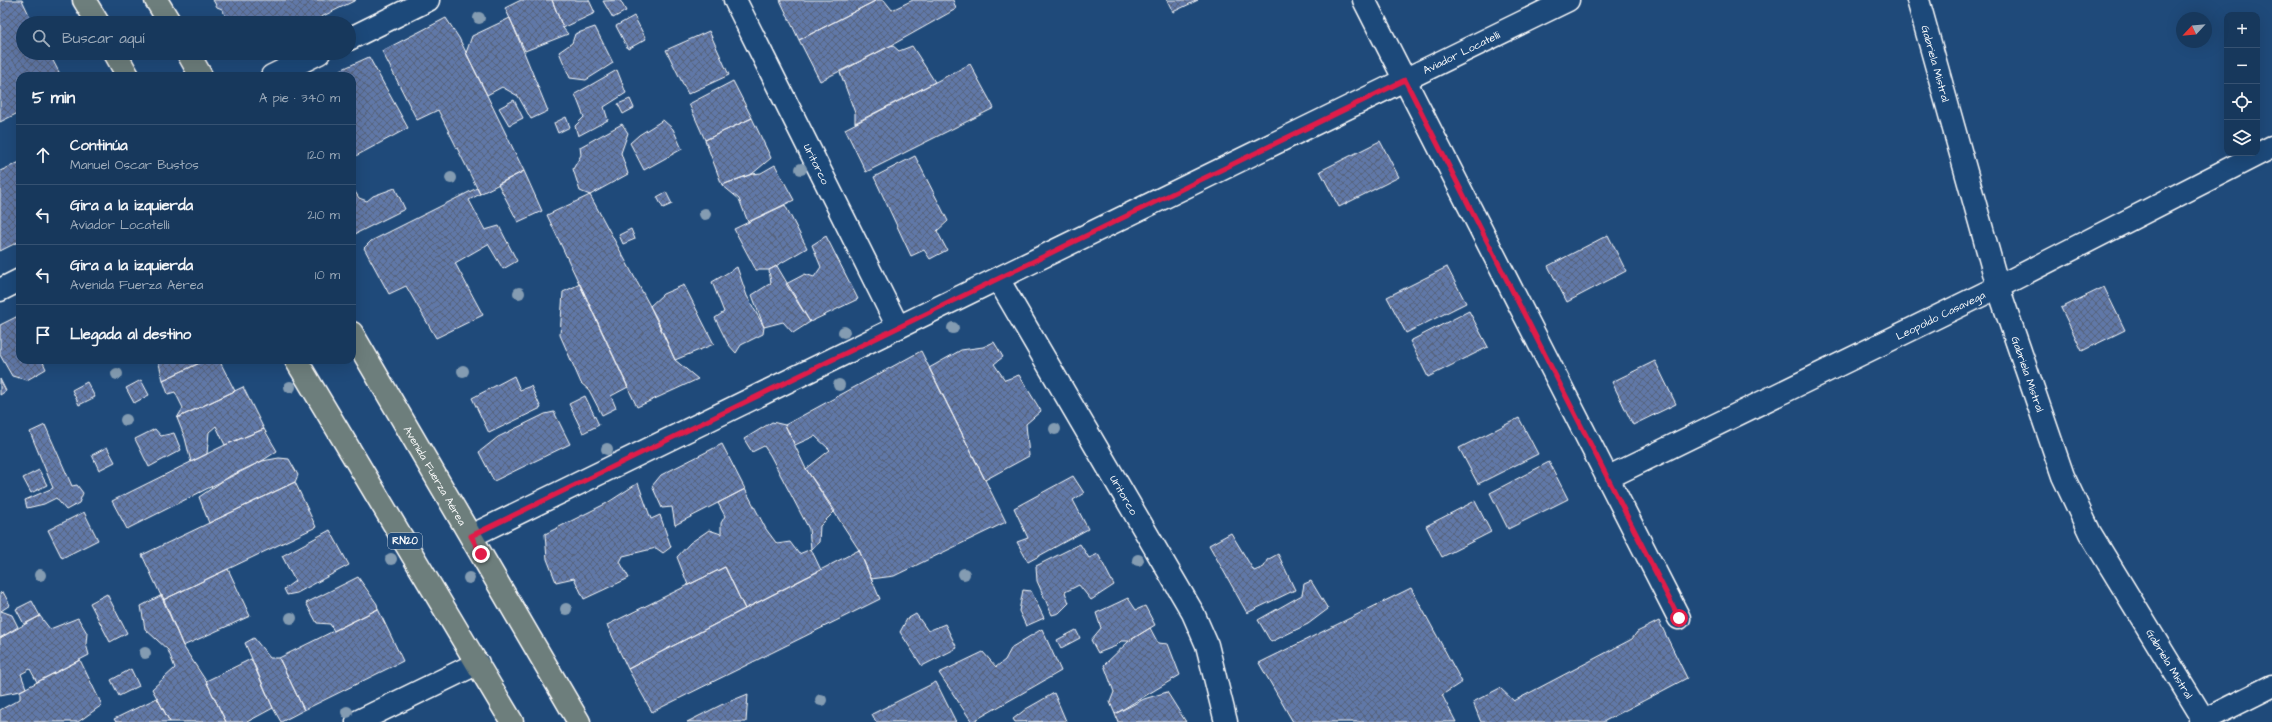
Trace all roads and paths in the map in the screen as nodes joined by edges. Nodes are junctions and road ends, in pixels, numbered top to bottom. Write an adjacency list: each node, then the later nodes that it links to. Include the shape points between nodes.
1 (84, 0): 8 (main road)
2 (156, 0): 9 (main road)
3 (428, 0): 10 (street)
4 (735, 0): 23 (street, Uritorco)
5 (1364, 0): 17 (street)
6 (1568, 0): 17 (street, Aviador Locatelli)
7 (1918, 0): 21 (street, Gabriela Mistral)
8 (94, 16)
9 (166, 16)
10 (356, 35)
11 (119, 60): 14 (main road)
12 (192, 60): 15 (main road)
13 (305, 60): 16 (street)
14 (126, 72)
15 (199, 72)
16 (280, 72)
17 (1405, 80): 19 (street, Aviador Locatelli); 26 (street)
18 (2272, 147): 21 (street, Leopoldo Casavega)
19 (998, 279): 23 (street, Aviador Locatelli); 35 (street, Uritorco, via 1194,613 1207,645)
20 (16, 282): 22 (street)
21 (1998, 287): 26 (street, Leopoldo Casavega); 31 (street, Gabriela Mistral, via 2066,483 2090,533)
22 (0, 290)
23 (898, 328): 27 (street, Aviador Locatelli)
24 (356, 340): 27 (main road, Avenida Fuerza Aérea)
25 (298, 364): 29 (main road, RN20)
26 (1607, 478): 28 (street)
27 (471, 536): 34 (main road, Avenida Fuerza Aérea)
28 (1679, 618)
29 (478, 663): 32 (street); 33 (main road, RN20)
30 (2272, 686): 31 (street)
31 (2202, 721)
32 (357, 722)
33 (512, 722)
34 (579, 722)
35 (1226, 722)

